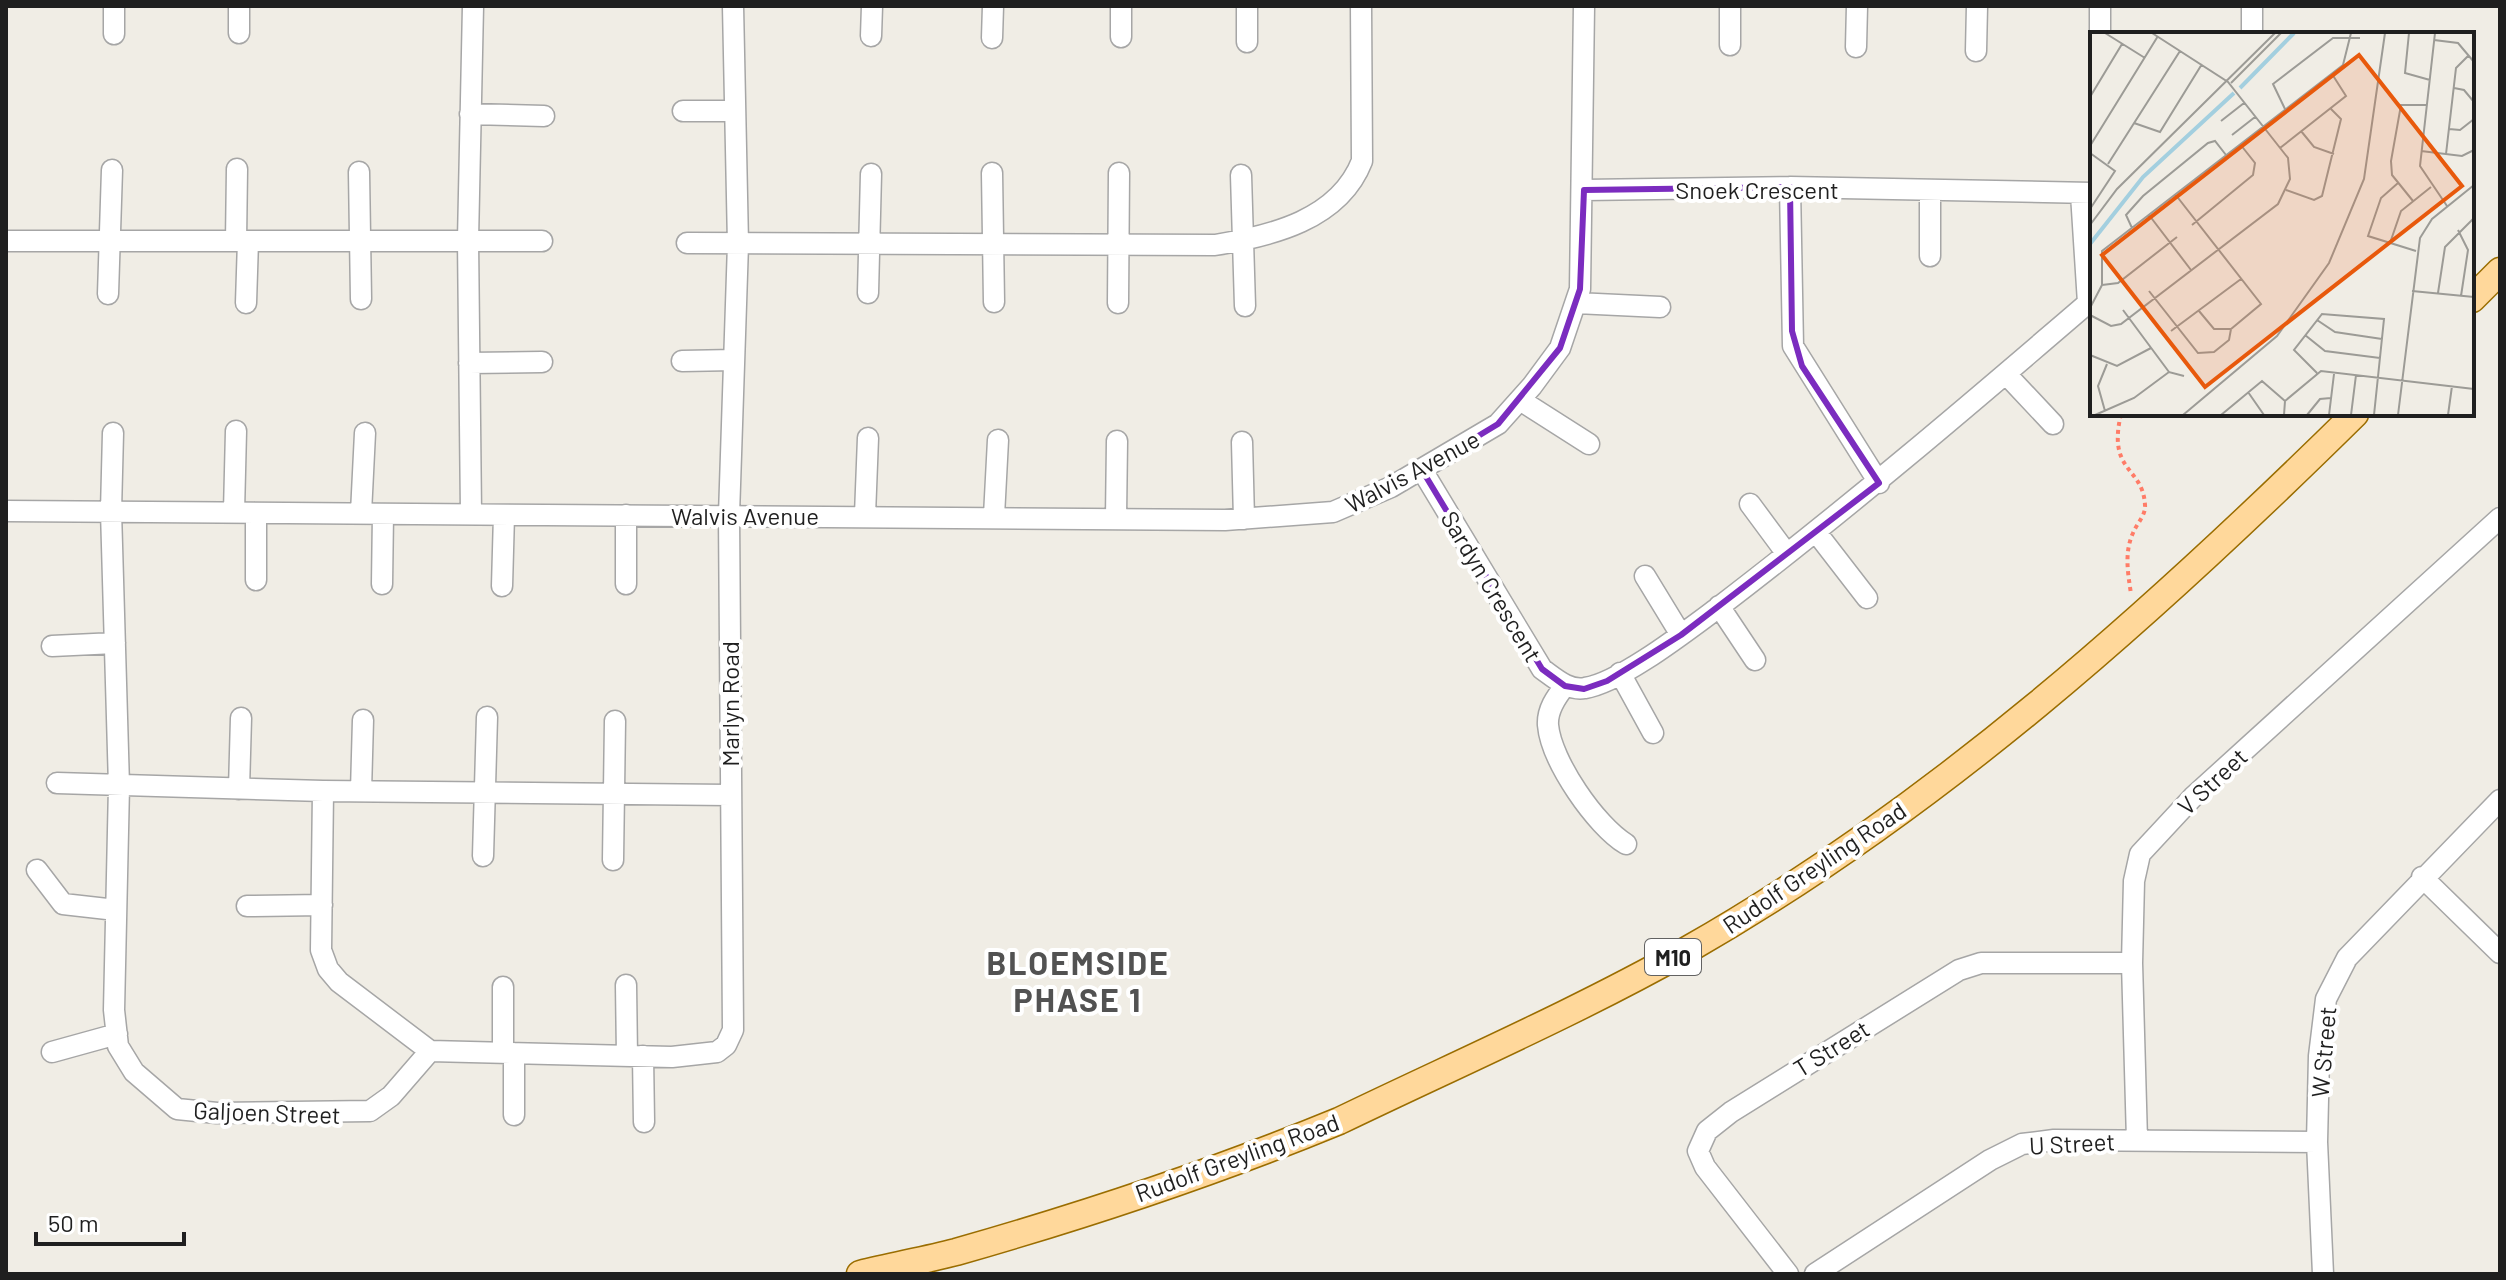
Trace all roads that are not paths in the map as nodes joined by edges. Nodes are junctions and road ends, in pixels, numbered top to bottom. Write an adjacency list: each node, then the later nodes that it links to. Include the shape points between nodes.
1 (114, 6): 19 (street)
2 (239, 6): 18 (street)
3 (473, 6): 29 (street)
4 (733, 6): 28 (street, Marlyn Road)
5 (872, 6): 20 (street)
6 (993, 6): 22 (street)
7 (1121, 6): 21 (street)
8 (1247, 6): 23 (street)
9 (1361, 6): 43 (street, via 1362,161 1355,179 1342,195 1292,228)
10 (1584, 6): 39 (street, Walvis Avenue)
11 (1730, 6): 24 (street)
12 (1857, 6): 25 (street)
13 (1977, 6): 26 (street)
14 (2100, 6): 16 (street)
15 (2252, 6): 17 (street)
16 (2100, 32)
17 (2252, 32)
18 (239, 33)
19 (114, 34)
20 (871, 36)
21 (1121, 37)
22 (992, 38)
23 (1247, 42)
24 (1730, 45)
25 (1856, 47)
26 (1976, 51)
27 (683, 111): 28 (street)
28 (735, 111): 50 (street, Marlyn Road)
29 (470, 114): 30 (street); 42 (street)
30 (544, 116)
31 (237, 169): 46 (street)
32 (112, 170): 45 (street)
33 (359, 172): 47 (street)
34 (992, 173): 52 (street)
35 (1119, 173): 53 (street)
36 (871, 174): 51 (street)
37 (1241, 175): 43 (street)
38 (1790, 187): 39 (street, Snoek Crescent); 40 (street, Snoek Crescent); 83 (street, via 1793,346)
39 (1584, 190): 63 (street, Walvis Avenue)
40 (1930, 190): 41 (street, Snoek Crescent); 54 (street)
41 (2087, 194): 70 (street, via 2088,303)
42 (468, 240): 47 (street); 48 (street); 69 (street)
43 (1245, 240): 53 (street); 64 (street)
44 (6, 241): 45 (street)
45 (108, 241): 46 (street); 57 (street)
46 (242, 241): 47 (street); 61 (street)
47 (361, 241): 59 (street)
48 (542, 241)
49 (687, 243): 50 (street)
50 (738, 244): 51 (street); 66 (street, Marlyn Road)
51 (870, 244): 52 (street); 56 (street)
52 (993, 244): 53 (street); 60 (street)
53 (1118, 245): 62 (street)
54 (1930, 256)
55 (2500, 271): 58 (main road)
56 (868, 293)
57 (108, 294)
58 (2474, 297)
59 (361, 299)
60 (994, 302)
61 (246, 303)
62 (1118, 303)
63 (1576, 303): 65 (street); 71 (street, Walvis Avenue, via 1560,348)
64 (1245, 306)
65 (1660, 307)
66 (734, 360): 67 (street); 94 (street, Marlyn Road)
67 (682, 361)
68 (542, 362): 69 (street)
69 (469, 363): 91 (street)
70 (2006, 374): 73 (street); 83 (street)
71 (1520, 400): 81 (street); 82 (street, Walvis Avenue, via 1498,424)
72 (2353, 416): 150 (main road, Rudolf Greyling Road / M10, via 2135,624 1947,775 1843,851 1686,950 1339,1121 1204,1174 955,1252)
73 (2053, 424)
74 (236, 431): 87 (street)
75 (113, 433): 86 (street)
76 (365, 433): 89 (street)
77 (868, 438): 95 (street)
78 (998, 440): 96 (street)
79 (1117, 441): 97 (street)
80 (1242, 442): 99 (street)
81 (1589, 444)
82 (1422, 470): 99 (street, Walvis Avenue, via 1333,512); 114 (street, Sardyn Crescent, via 1542,669)
83 (1879, 483): 100 (street)
84 (1750, 504): 101 (street)
85 (6, 511): 86 (street, Walvis Avenue)
86 (111, 511): 87 (street, Walvis Avenue); 110 (street, Galjoen Street)
87 (234, 512): 88 (street, Walvis Avenue)
88 (256, 513): 89 (street, Walvis Avenue); 103 (street)
89 (361, 513): 90 (street, Walvis Avenue)
90 (383, 514): 91 (street, Walvis Avenue); 104 (street)
91 (471, 514): 92 (street, Walvis Avenue)
92 (504, 515): 93 (street, Walvis Avenue); 106 (street)
93 (626, 515): 94 (street, Walvis Avenue); 105 (street)
94 (729, 515): 95 (street, Walvis Avenue); 127 (street, Marlyn Road)
95 (865, 515): 96 (street, Walvis Avenue)
96 (994, 516): 97 (street, Walvis Avenue)
97 (1116, 518): 99 (street, Walvis Avenue)
98 (2500, 518): 138 (street, V Street, via 2193,797 2140,854 2134,881)
99 (1244, 519)
100 (1816, 532): 101 (street); 107 (street)
101 (1787, 554): 108 (street)
102 (1645, 576): 109 (street)
103 (256, 580)
104 (382, 584)
105 (626, 584)
106 (502, 586)
107 (1867, 598)
108 (1719, 606): 109 (street); 112 (street)
109 (1681, 635): 113 (street)
110 (115, 643): 111 (street); 121 (street, Galjoen Street)
111 (52, 646)
112 (1755, 660)
113 (1620, 673): 114 (street, via 1584,689); 119 (street)
114 (1565, 686): 129 (street, via 1550,711 1555,750 1598,819)
115 (487, 717): 125 (street)
116 (241, 718): 122 (street)
117 (363, 720): 124 (street)
118 (615, 721): 126 (street)
119 (1653, 733)
120 (57, 783): 121 (street)
121 (119, 786): 122 (street); 136 (street, Galjoen Street)
122 (239, 789): 123 (street)
123 (323, 791): 124 (street); 134 (street)
124 (361, 791): 125 (street)
125 (484, 792): 126 (street); 130 (street)
126 (614, 793): 127 (street); 131 (street)
127 (729, 795): 145 (street, Marlyn Road, via 733,1030 717,1052)
128 (2500, 800): 133 (street, W Street)
129 (1626, 844)
130 (483, 856)
131 (613, 860)
132 (37, 870): 136 (street, via 63,904)
133 (2422, 877): 137 (street); 149 (street, W Street, via 2347,958 2326,999)
134 (322, 905): 135 (street); 142 (street, via 321,950 328,969)
135 (247, 906)
136 (116, 910): 141 (street, Galjoen Street)
137 (2500, 953)
138 (2132, 963): 148 (street, V Street); 151 (street, T Street, via 1981,963 1959,970 1707,1131 1698,1151 1705,1167)
139 (626, 985): 145 (street)
140 (503, 987): 144 (street)
141 (117, 1034): 142 (street, Galjoen Street, via 134,1072 153,1091 177,1109 217,1113 370,1111 391,1096); 143 (street)
142 (430, 1051): 144 (street)
143 (52, 1052)
144 (508, 1053): 145 (street); 146 (street)
145 (635, 1056): 147 (street)
146 (514, 1115)
147 (644, 1122)
148 (2137, 1140): 149 (street, U Street); 152 (street, U Street, via 2022,1144)
149 (2317, 1142): 153 (street, W Street)
150 (860, 1274)
151 (1788, 1274)
152 (1815, 1274)
153 (2323, 1274)

